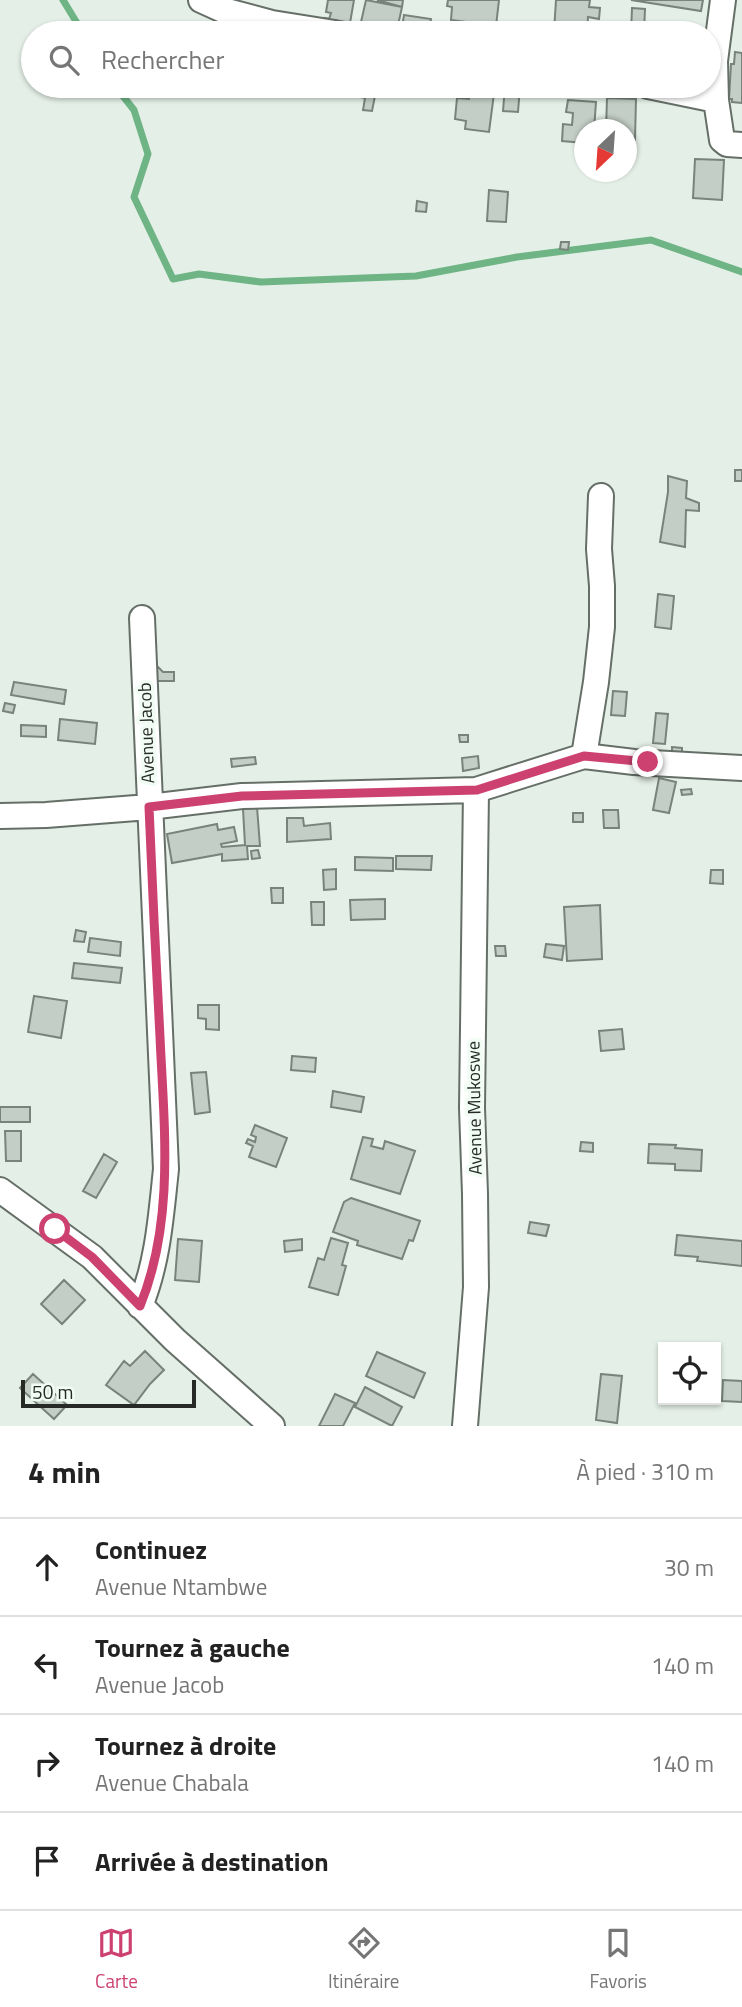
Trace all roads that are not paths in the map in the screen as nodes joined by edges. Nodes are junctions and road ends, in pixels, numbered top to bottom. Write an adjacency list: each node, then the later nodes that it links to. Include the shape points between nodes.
1 (201, 0): 3 (street)
2 (729, 10): 4 (street)
3 (264, 21)
4 (721, 39)
5 (706, 98): 6 (street)
6 (716, 100): 7 (street, via 722,140)
7 (742, 145)
8 (601, 496): 10 (street, via 602,627)
9 (142, 618): 13 (street, Avenue Jacob)
10 (584, 756): 11 (street); 12 (street)
11 (742, 768)
12 (477, 790): 13 (street, via 242,796); 18 (street, Avenue Mukoswe, via 472,1108 476,1287)
13 (149, 807): 14 (street); 16 (street, Avenue Jacob, via 166,1169 159,1238)
14 (0, 816)
15 (0, 1190): 16 (street, via 92,1257)
16 (140, 1306): 17 (street)
17 (272, 1426)
18 (465, 1426)

